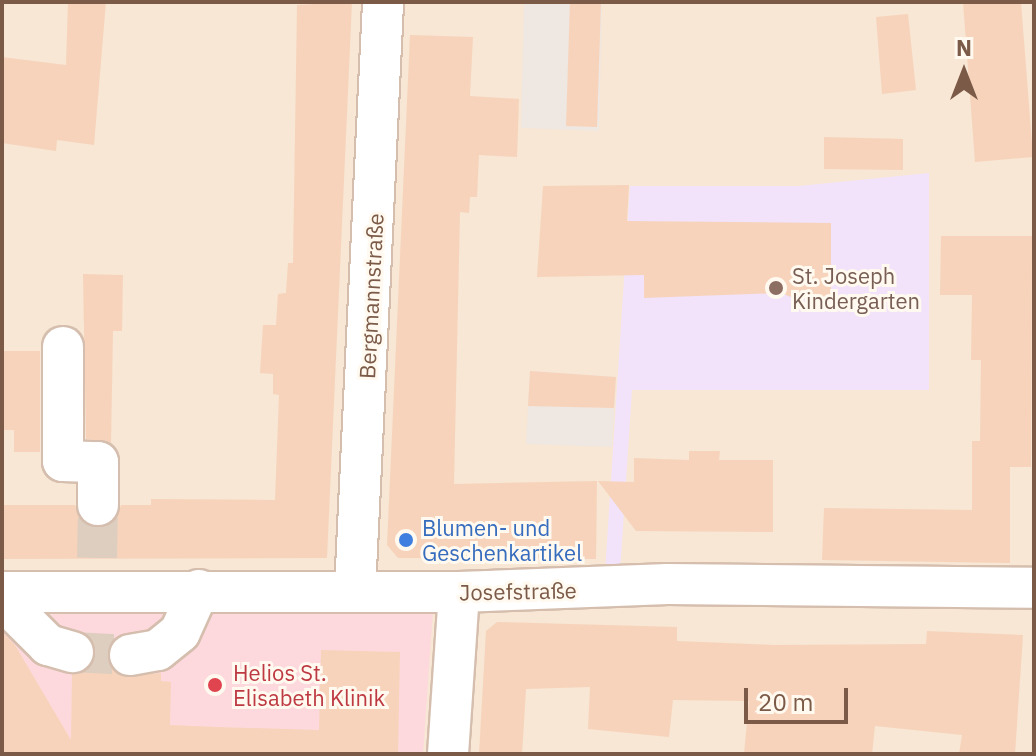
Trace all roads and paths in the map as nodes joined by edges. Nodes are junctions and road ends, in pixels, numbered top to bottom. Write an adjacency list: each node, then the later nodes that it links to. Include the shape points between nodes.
1 (383, 2): 6 (street, Bergmannstraße)
2 (63, 347): 3 (street, via 63,461 98,462)
3 (98, 505)
4 (1034, 588): 8 (street, Josefstraße, via 668,584)
5 (199, 590): 6 (street, Josefstraße); 7 (street, Josefstraße, via 96,574); 11 (street, via 170,642)
6 (355, 590): 8 (street, Josefstraße)
7 (2, 592)
8 (459, 592): 12 (street)
9 (2, 599): 10 (street, via 48,645)
10 (73, 652)
11 (130, 655)
12 (448, 754)

